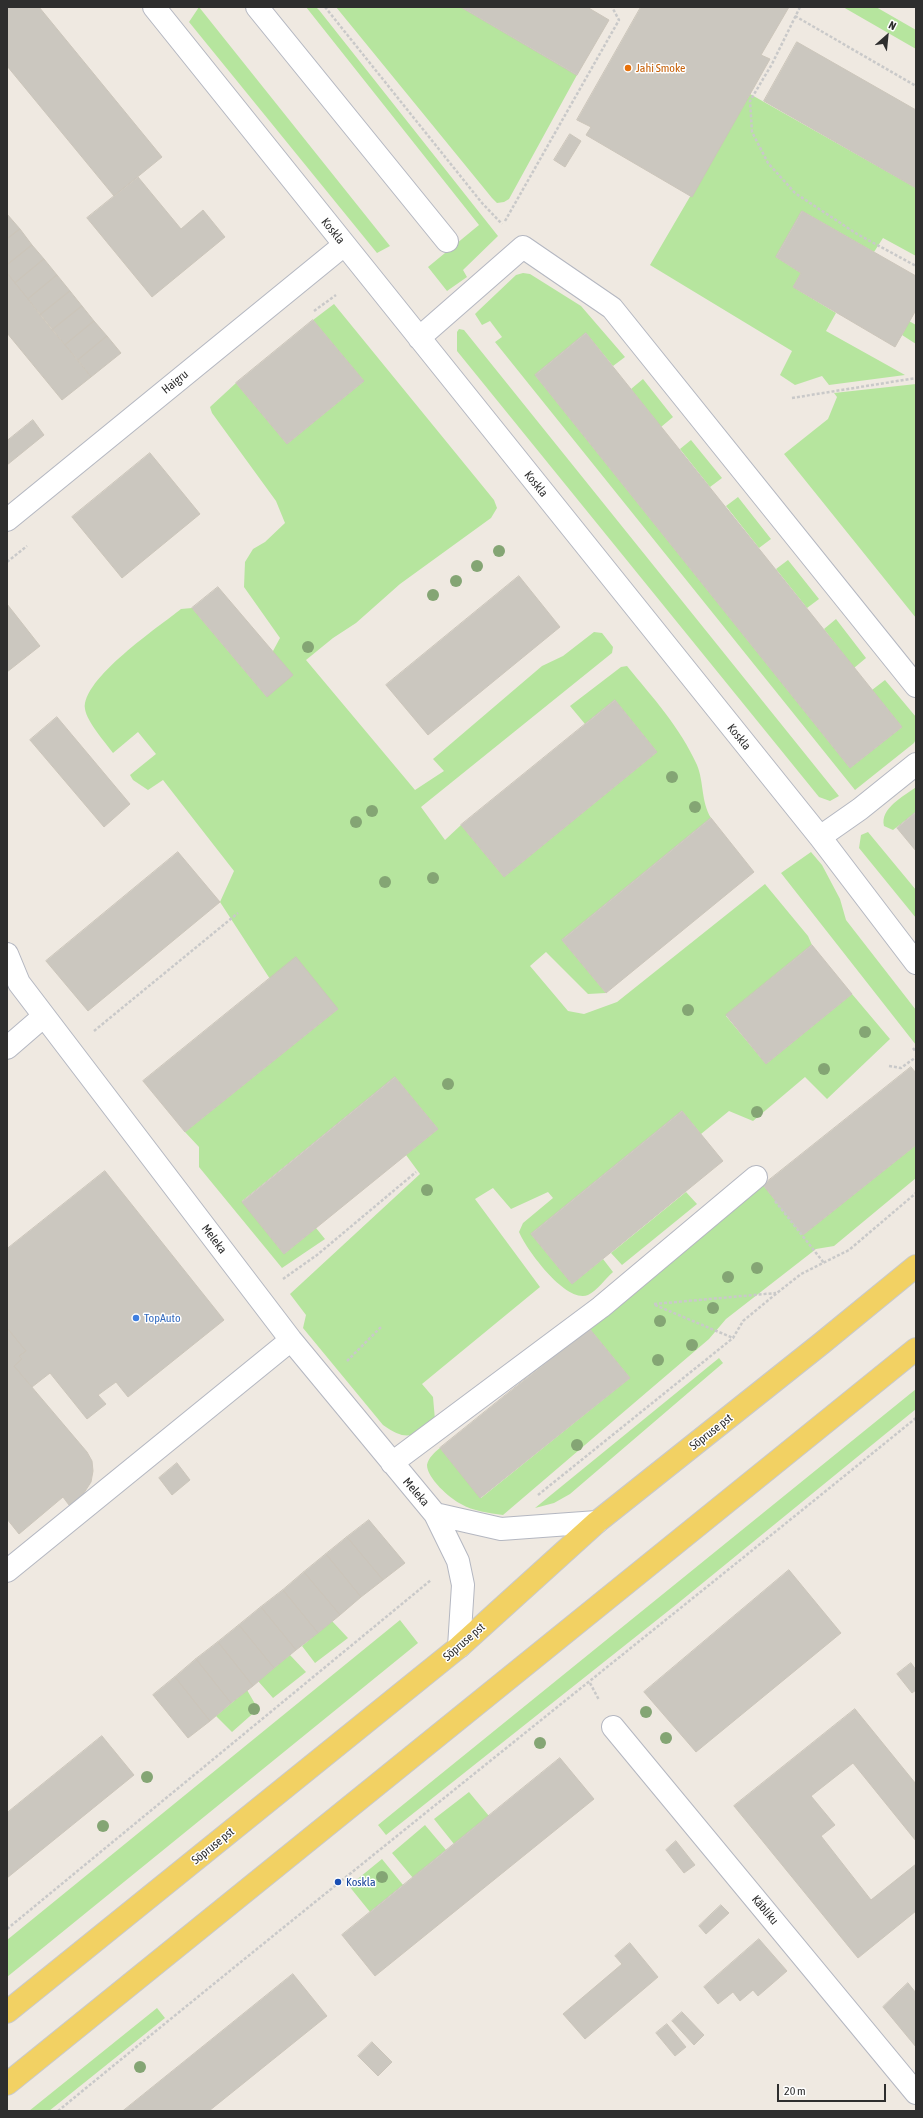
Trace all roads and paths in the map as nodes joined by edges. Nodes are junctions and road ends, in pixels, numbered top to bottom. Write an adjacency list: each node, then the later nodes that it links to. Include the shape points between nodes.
1 (257, 7): 8 (street)
2 (325, 7): 3 (path, via 503,225 619,20)
3 (612, 7)
4 (800, 7): 6 (path)
5 (157, 8): 9 (street, Koskla)
6 (795, 16): 7 (path); 10 (path, via 772,64 750,101 752,132 768,163 796,193 857,234)
7 (916, 86)
8 (447, 241)
9 (344, 245): 11 (street, Koskla); 14 (street, Haigru)
10 (916, 266)
11 (419, 338): 15 (street, via 523,247 612,308); 17 (street, Koskla)
12 (916, 378): 13 (path)
13 (792, 398)
14 (7, 520)
15 (916, 686)
16 (916, 764): 17 (street)
17 (820, 838): 20 (street, Koskla)
18 (238, 913): 24 (path)
19 (7, 954): 21 (street, Meleka, via 19,983)
20 (916, 963)
21 (44, 1016): 22 (street); 24 (street, Meleka)
22 (7, 1048)
23 (913, 1048): 25 (path)
24 (70, 1050): 34 (street, Meleka)
25 (916, 1052)
26 (916, 1057): 27 (path, via 901,1068)
27 (888, 1066)
28 (416, 1172): 34 (path, via 317,1255)
29 (756, 1177): 31 (path); 41 (street, via 601,1307)
30 (916, 1193): 31 (path, via 849,1250)
31 (824, 1263): 33 (path, via 801,1274)
32 (916, 1266): 44 (main road, Sõpruse pst)
33 (777, 1293): 36 (path, via 743,1321); 36 (path, via 653,1304)
34 (258, 1297): 37 (street, Meleka)
35 (381, 1327): 39 (path)
36 (733, 1338): 42 (path)
37 (291, 1340): 39 (street, Meleka); 46 (street)
38 (916, 1349): 51 (main road)
39 (326, 1382): 41 (street, Meleka)
40 (916, 1418): 53 (path, via 590,1683 338,1882)
41 (392, 1463): 43 (street, Meleka)
42 (537, 1496)
43 (435, 1514): 44 (street, Meleka, via 501,1529); 45 (street, Meleka)
44 (597, 1522): 47 (main road, Sõpruse pst)
45 (458, 1561): 47 (street, Meleka, via 463,1585); 49 (path, via 431,1580)
46 (7, 1571)
47 (459, 1647): 50 (main road, Sõpruse pst)
48 (613, 1727): 52 (street, Käbliku)
49 (7, 1929)
50 (7, 2012)
51 (7, 2084)
52 (916, 2093)
53 (58, 2111)

